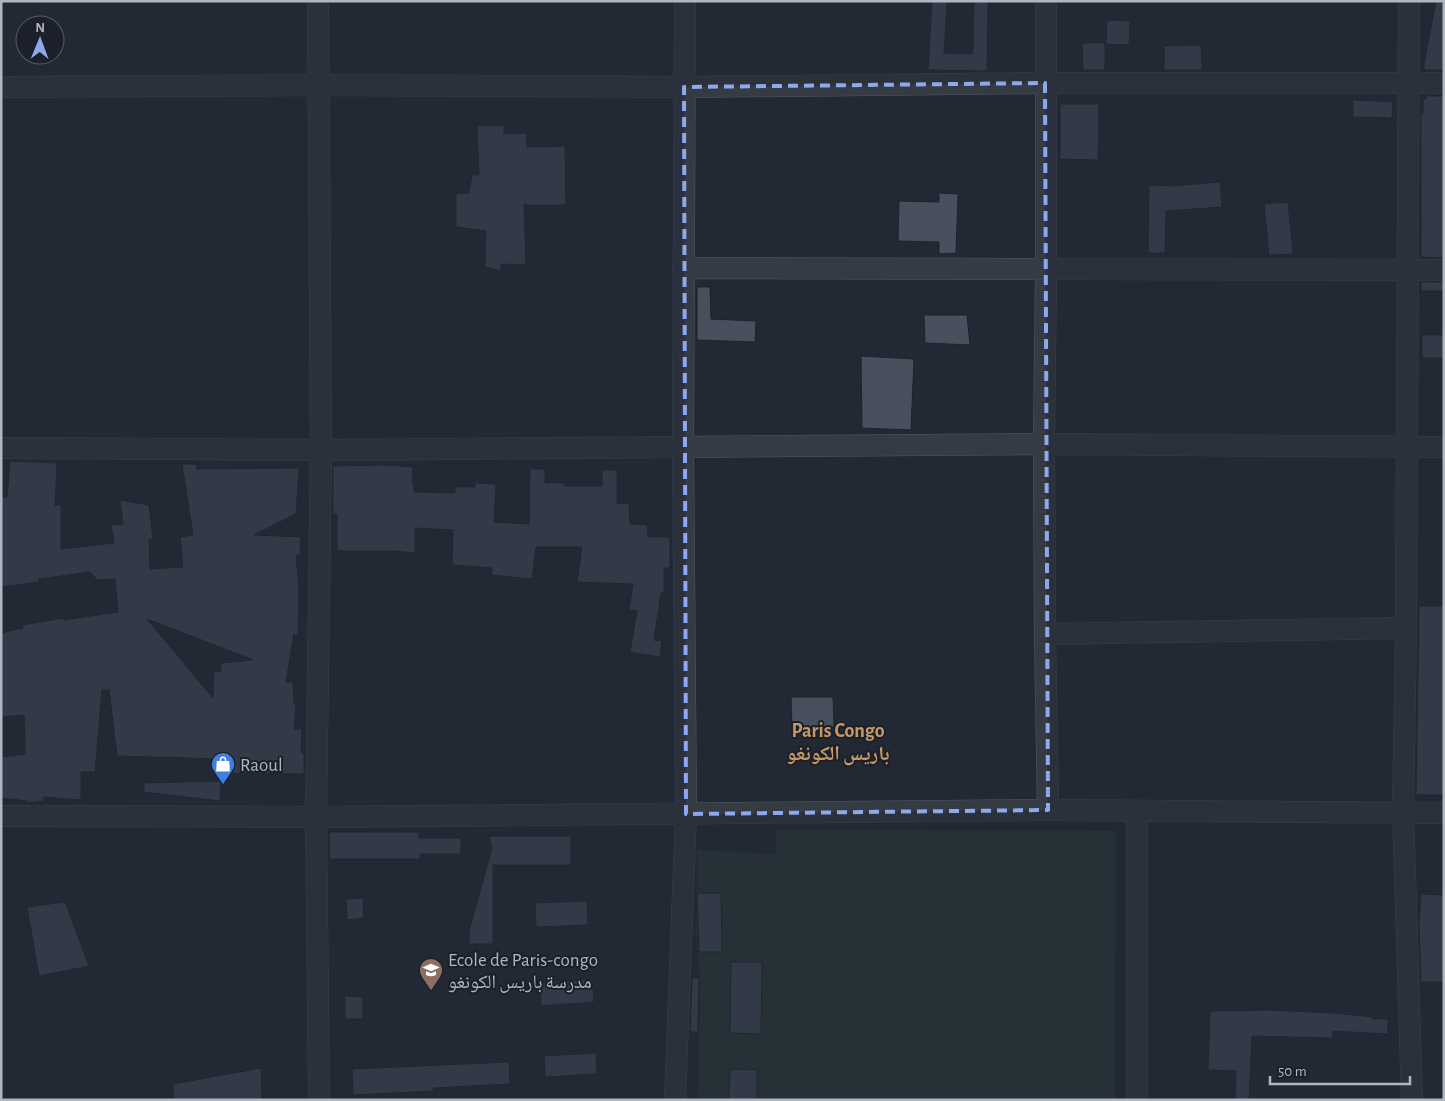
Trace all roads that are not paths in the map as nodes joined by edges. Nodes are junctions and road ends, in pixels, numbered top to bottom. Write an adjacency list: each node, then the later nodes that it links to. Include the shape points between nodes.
1 (318, 1): 8 (street)
2 (685, 1): 10 (street)
3 (1046, 1): 5 (street)
4 (1409, 1): 6 (street)
5 (1045, 83): 6 (street); 10 (street); 13 (street)
6 (1408, 83): 7 (street); 12 (street)
7 (1444, 83)
8 (318, 85): 9 (street); 10 (street); 20 (street)
9 (1, 87)
10 (684, 87): 11 (street)
11 (683, 268): 13 (street); 19 (street)
12 (1407, 269): 13 (street); 14 (street); 16 (street)
13 (1046, 270): 15 (street)
14 (1444, 270)
15 (1044, 444): 16 (street); 19 (street); 22 (street)
16 (1406, 447): 17 (street); 21 (street)
17 (1444, 447)
18 (1, 448): 20 (street)
19 (683, 448): 20 (street); 27 (street)
20 (320, 450): 29 (street)
21 (1406, 628): 22 (street); 25 (street)
22 (1044, 634): 23 (street)
23 (1048, 810): 24 (street); 27 (street)
24 (1137, 811): 25 (street); 32 (street)
25 (1403, 812): 26 (street); 33 (street)
26 (1444, 813)
27 (686, 814): 29 (street); 31 (street)
28 (1, 816): 29 (street)
29 (316, 817): 30 (street)
30 (319, 1100)
31 (675, 1100)
32 (1137, 1100)
33 (1412, 1100)

